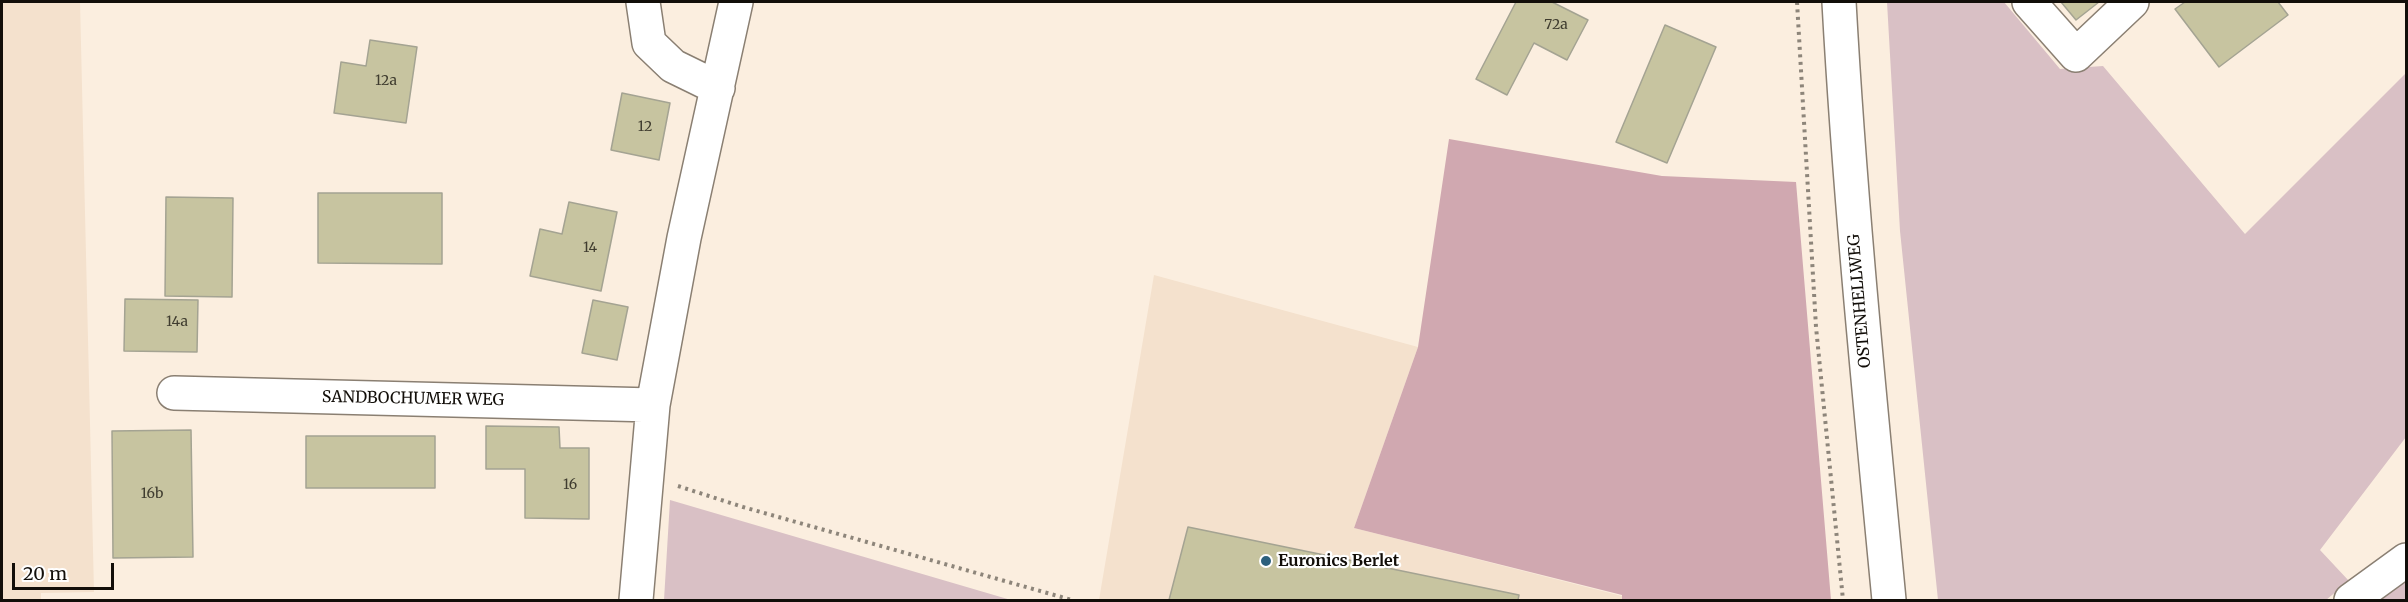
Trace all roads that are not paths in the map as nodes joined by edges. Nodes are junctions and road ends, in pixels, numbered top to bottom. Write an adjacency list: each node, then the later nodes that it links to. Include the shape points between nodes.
1 (643, 2): 6 (street, via 650,43 673,66)
2 (736, 2): 6 (street)
3 (1839, 2): 11 (street, OSTENHELLWEG, via 1866,370)
4 (2028, 2): 5 (street, via 2076,55)
5 (2132, 2)
6 (718, 88): 8 (street, via 684,238)
7 (174, 393): 8 (street, SANDBOCHUMER WEG)
8 (653, 405): 10 (street)
9 (2406, 560): 12 (street)
10 (636, 600)
11 (1889, 600)
12 (2351, 600)

